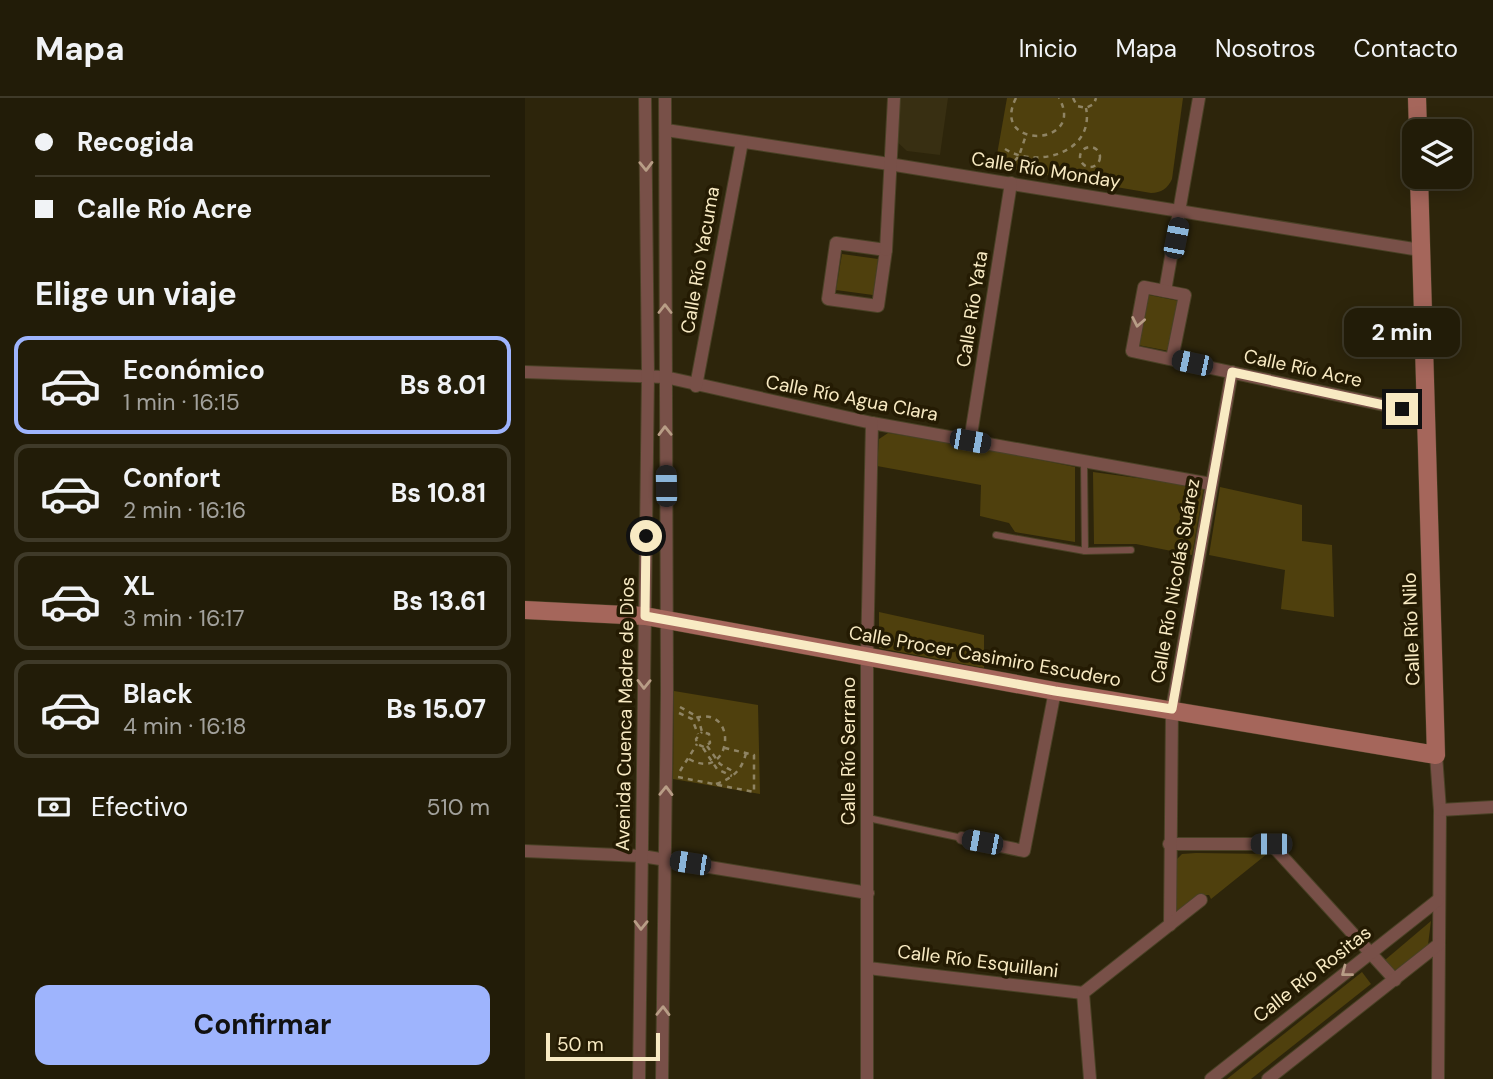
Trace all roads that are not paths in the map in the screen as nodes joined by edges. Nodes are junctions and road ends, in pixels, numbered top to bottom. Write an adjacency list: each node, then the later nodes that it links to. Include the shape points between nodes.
1 (645, 98): 19 (street, Avenida Cuenca Madre de Dios, one-way to 19)
2 (665, 98): 7 (street, Avenida Cuenca Madre de Dios)
3 (894, 98): 9 (street)
4 (1199, 98): 12 (street)
5 (1417, 98): 6 (main road)
6 (1418, 119)
7 (666, 130): 8 (street, Calle Río Monday); 20 (street, Avenida Cuenca Madre de Dios, one-way to 7)
8 (742, 142): 9 (street, Calle Río Monday); 21 (street, Calle Río Yacuma)
9 (890, 164): 10 (street, Calle Río Monday); 13 (street)
10 (1011, 183): 12 (street, Calle Río Monday); 24 (street, Calle Río Yata)
11 (1419, 189): 14 (main road, Calle Río Nilo)
12 (1181, 211): 14 (street, Calle Río Monday); 15 (street)
13 (886, 250): 13 (street, via 836,243 828,299 878,306)
14 (1420, 250): 22 (main road, Calle Río Nilo)
15 (1165, 291): 16 (street, via 1185,295); 16 (street, one-way to 16, via 1144,287 1132,351)
16 (1173, 359): 18 (street, Calle Río Acre)
17 (525, 372): 19 (street, Calle Río Agua Clara)
18 (1232, 372): 22 (street, Calle Río Acre); 26 (street, Calle Río Nicolás Suárez)
19 (648, 375): 20 (street, Calle Río Agua Clara); 31 (street, Avenida Cuenca Madre de Dios)
20 (664, 377): 21 (street, Calle Río Agua Clara); 32 (street, Avenida Cuenca Madre de Dios, one-way to 20)
21 (697, 386): 23 (street, Calle Río Agua Clara)
22 (1426, 414): 36 (main road, Calle Río Nilo)
23 (871, 423): 24 (street, Calle Río Agua Clara); 33 (street, Calle Río Serrano)
24 (970, 441): 25 (street, Calle Río Agua Clara)
25 (1084, 462): 26 (street, Calle Río Agua Clara); 29 (lane)
26 (1211, 484): 35 (street, Calle Río Nicolás Suárez)
27 (996, 535): 29 (lane)
28 (1131, 550): 29 (lane)
29 (1085, 551)
30 (525, 610): 31 (main road, Calle Procer Casimiro Escudero)
31 (645, 616): 32 (main road, Calle Procer Casimiro Escudero); 43 (street, Avenida Cuenca Madre de Dios, one-way to 43)
32 (667, 622): 33 (main road, Calle Procer Casimiro Escudero); 44 (street, Avenida Cuenca Madre de Dios, one-way to 32)
33 (867, 657): 34 (main road, Calle Procer Casimiro Escudero); 39 (street, Calle Río Serrano)
34 (1055, 691): 35 (main road, Calle Procer Casimiro Escudero); 40 (street, via 1024,851)
35 (1172, 709): 36 (main road, Calle Procer Casimiro Escudero); 41 (street, Calle Río Nicolás Suárez)
36 (1436, 755): 38 (street, Calle Río Nilo)
37 (1493, 807): 38 (street)
38 (1440, 810): 47 (street, Calle Río Nilo)
39 (868, 818): 40 (lane); 45 (street, Calle Río Serrano)
40 (962, 838)
41 (1169, 844): 48 (street, Calle Río Nicolás Suárez); 50 (street, via 1271,844)
42 (525, 851): 43 (street)
43 (642, 856): 44 (street); 54 (street, Avenida Cuenca Madre de Dios, one-way to 54)
44 (664, 859): 45 (street); 55 (street, Avenida Cuenca Madre de Dios, one-way to 44)
45 (868, 893): 51 (street, Calle Río Serrano)
46 (1201, 900): 48 (street)
47 (1438, 900): 49 (street, Calle Río Nilo); 50 (street, Calle Río Rositas)
48 (1170, 925): 53 (street)
49 (1439, 944): 52 (street); 60 (street, Calle Río Nilo)
50 (1370, 953): 52 (street); 58 (street, Calle Río Rositas, one-way to 58)
51 (868, 968): 53 (street, Calle Río Esquillani); 56 (street, Calle Río Serrano)
52 (1395, 980): 59 (street)
53 (1083, 993): 57 (street)
54 (639, 1079)
55 (662, 1079)
56 (867, 1079)
57 (1090, 1079)
58 (1211, 1079)
59 (1268, 1079)
60 (1439, 1079)

